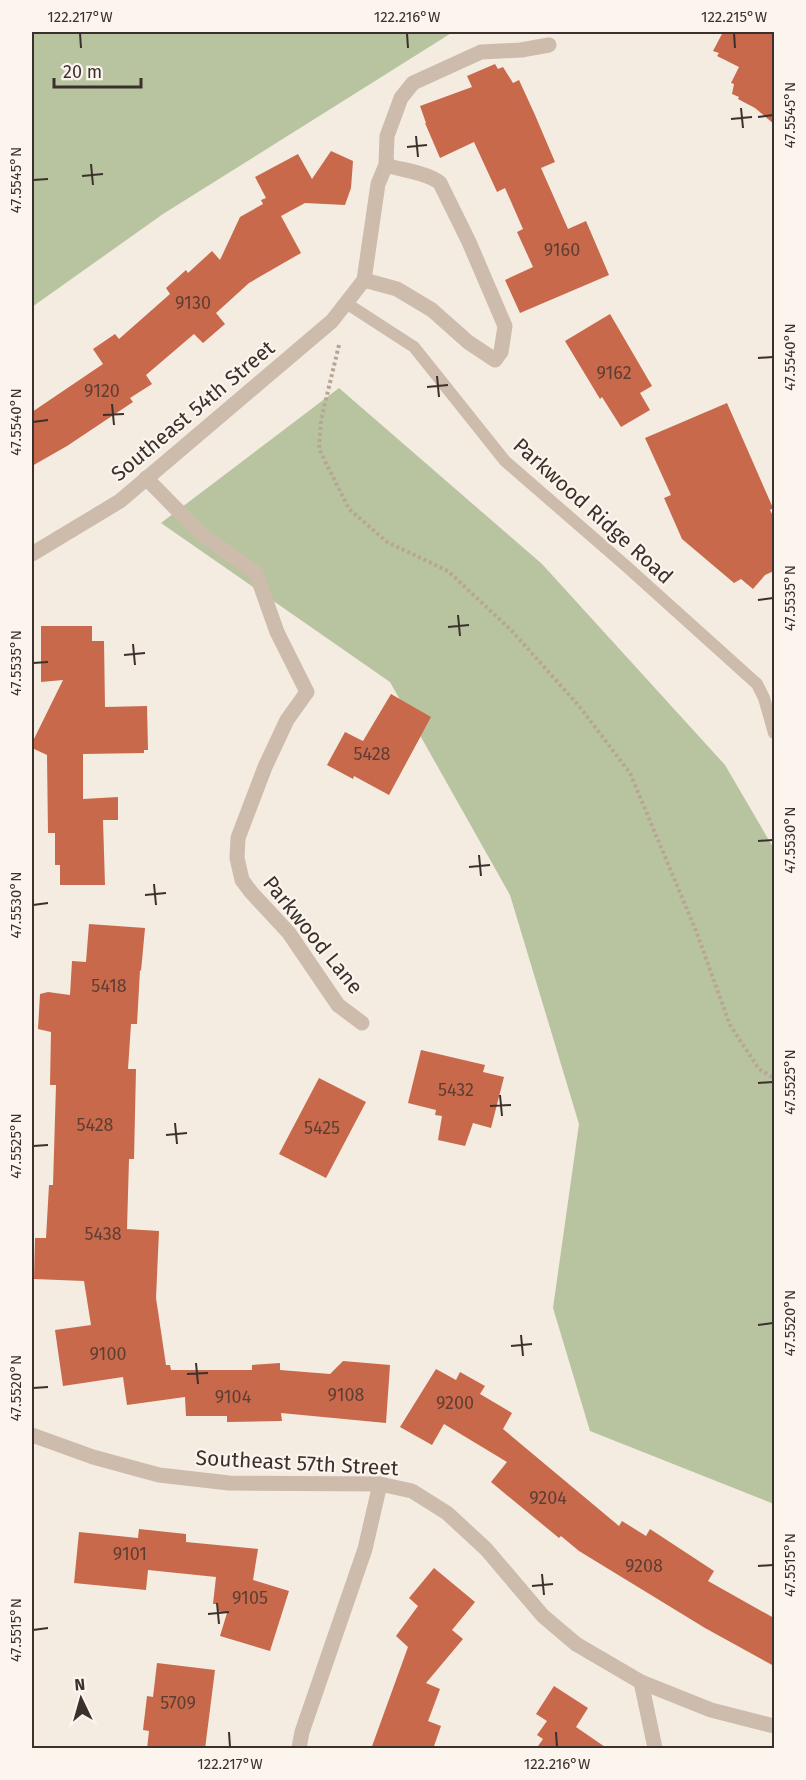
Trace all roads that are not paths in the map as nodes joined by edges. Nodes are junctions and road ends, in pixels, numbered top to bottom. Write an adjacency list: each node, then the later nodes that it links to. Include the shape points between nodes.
1 (549, 45): 2 (street, Southeast 54th Street, via 481,52 413,83 392,117)
2 (386, 165): 3 (street, Southeast 54th Street, via 378,184); 3 (street, via 433,176 440,183 505,326 501,352 495,360 432,310 397,289)
3 (364, 280): 4 (street, Southeast 54th Street)
4 (346, 303): 5 (street, Southeast 54th Street, via 332,321); 7 (lane, Parkwood Ridge Road, via 414,347 505,462 757,684)
5 (146, 478): 6 (street, Southeast 54th Street, via 120,501); 8 (street, Parkwood Lane, via 201,534 256,573 277,632 307,692 287,720 265,766 238,837 237,858 242,880 251,892 289,933 338,1005)
6 (32, 554)
7 (774, 733)
8 (362, 1023)
9 (32, 1435): 10 (street, Southeast 57th Street, via 93,1457 159,1474 229,1483)
10 (380, 1484): 11 (street, Southeast 57th Street, via 412,1491 447,1513 486,1549 543,1616 576,1644); 13 (street, via 365,1549)
11 (641, 1682): 12 (street, Southeast 57th Street, via 711,1710); 14 (street)
12 (774, 1726)
13 (299, 1749)
14 (655, 1749)

